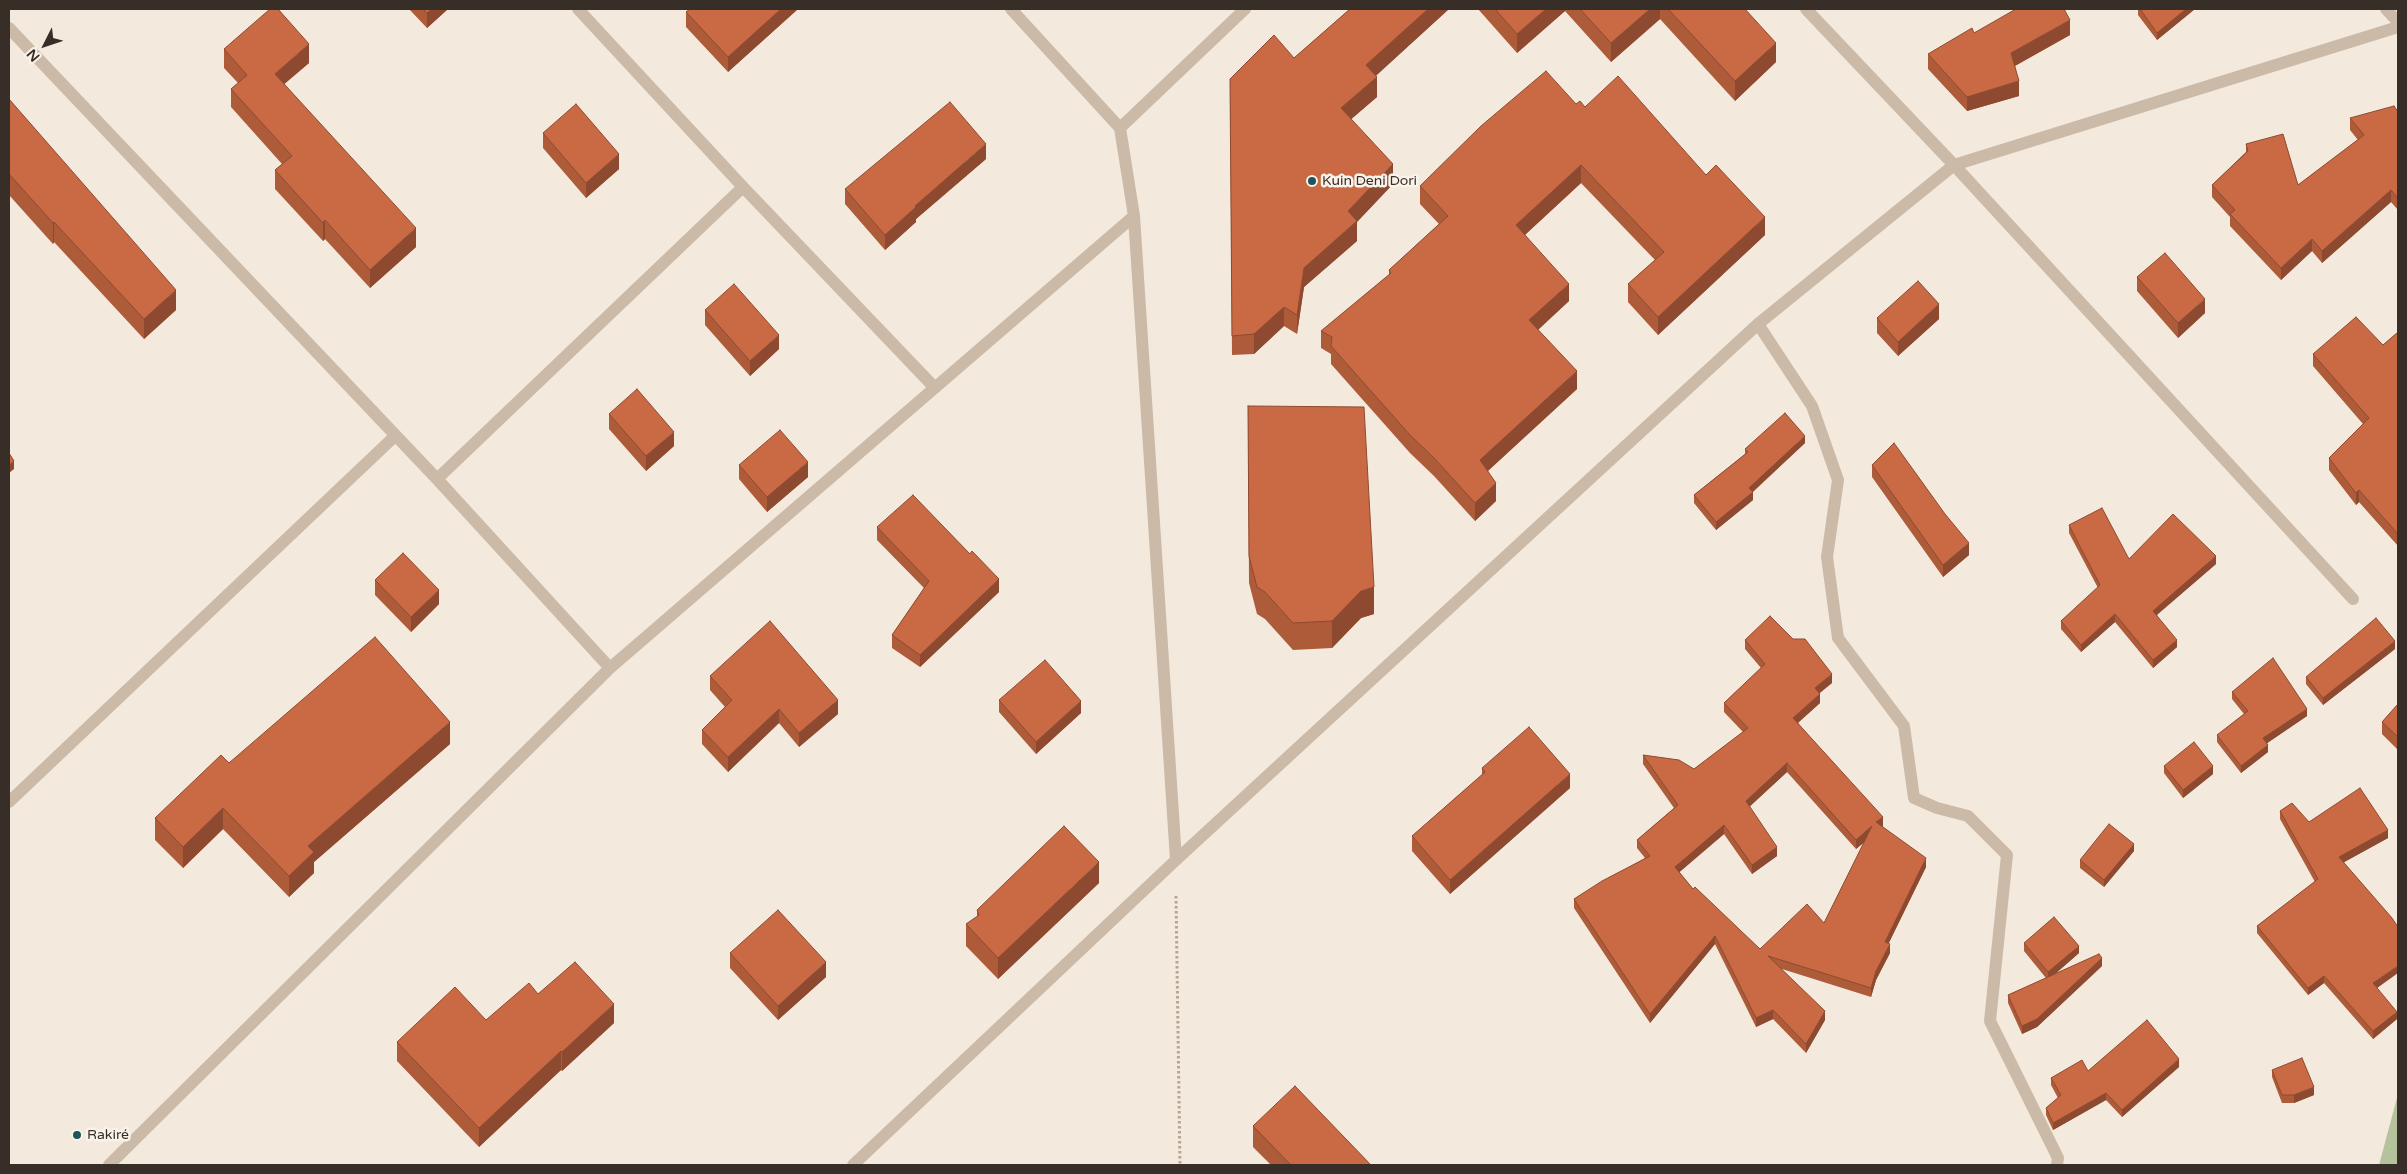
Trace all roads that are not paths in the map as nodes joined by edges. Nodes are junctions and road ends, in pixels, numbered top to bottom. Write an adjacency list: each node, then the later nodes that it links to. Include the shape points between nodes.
1 (578, 9): 11 (street)
2 (1011, 9): 9 (street)
3 (1245, 9): 9 (street)
4 (1806, 9): 10 (street)
5 (2386, 9): 6 (street)
6 (2398, 22)
7 (9, 28): 15 (street)
8 (2398, 28): 10 (street)
9 (1120, 128): 12 (street)
10 (1954, 165): 13 (street); 17 (street)
11 (742, 187): 14 (street); 16 (street)
12 (1134, 216): 14 (street); 20 (street)
13 (1758, 324): 20 (street); 23 (street, via 1812,406 1838,480 1827,557 1838,638 1904,726 1914,798 1968,816 2007,854 1990,1021 2058,1158)
14 (935, 388): 18 (street)
15 (395, 436): 16 (street); 19 (street)
16 (437, 480): 18 (street)
17 (2353, 599)
18 (610, 668): 21 (street)
19 (9, 802)
20 (1176, 860): 22 (street)
21 (110, 1165)
22 (852, 1165)
23 (2057, 1165)

